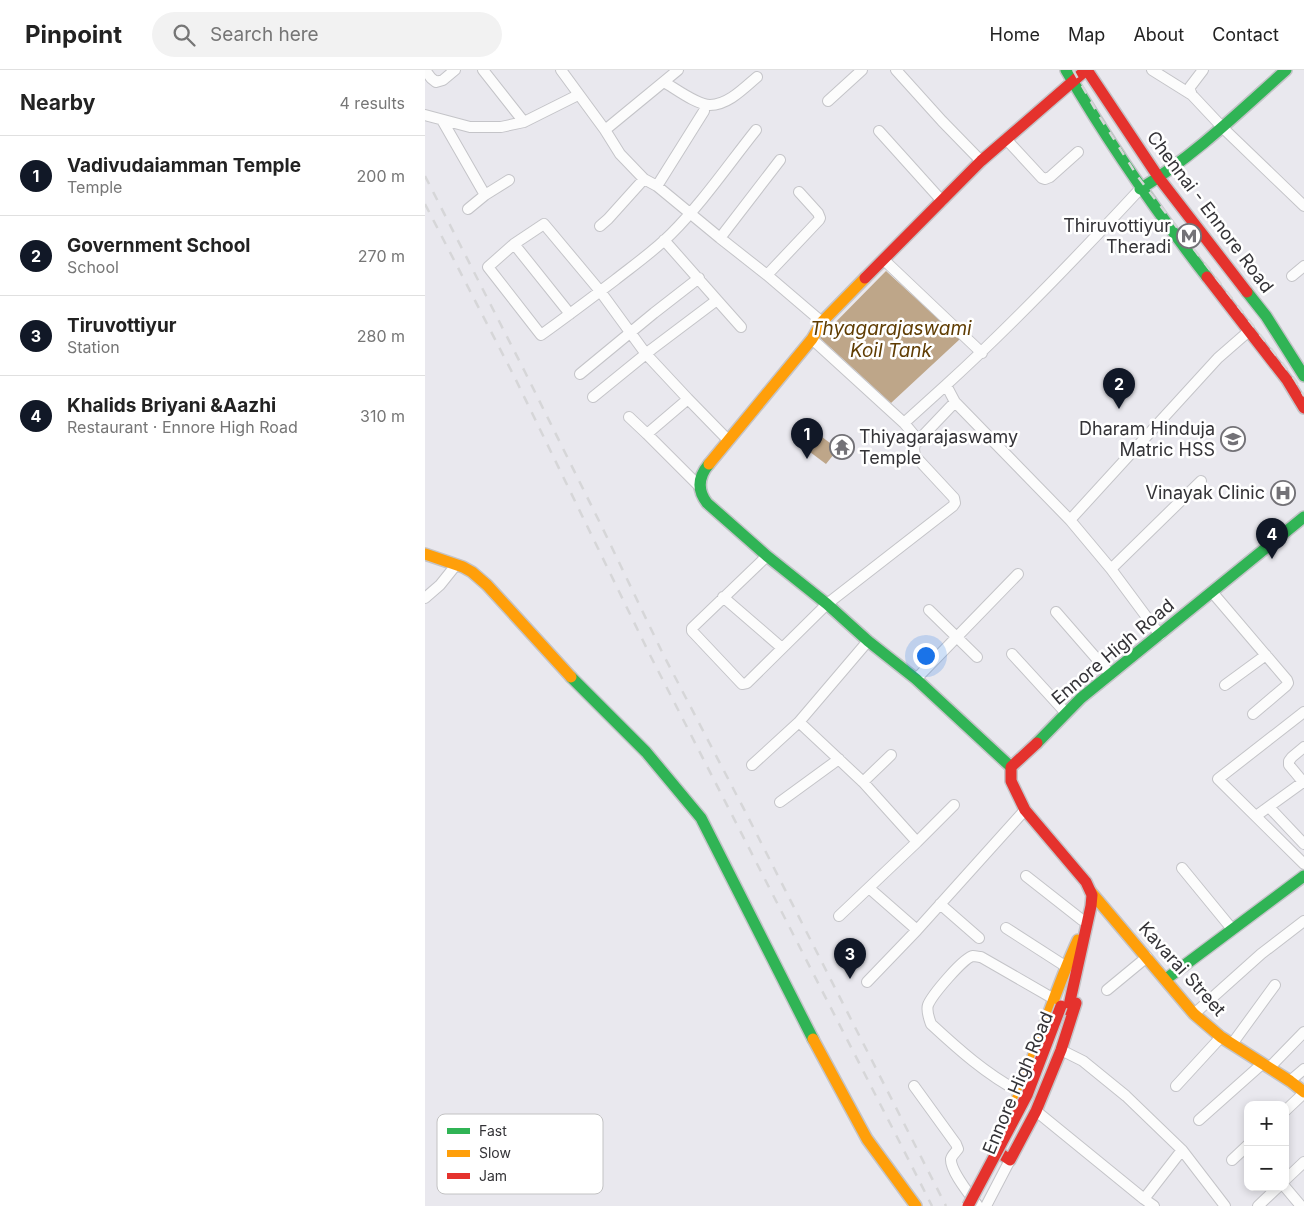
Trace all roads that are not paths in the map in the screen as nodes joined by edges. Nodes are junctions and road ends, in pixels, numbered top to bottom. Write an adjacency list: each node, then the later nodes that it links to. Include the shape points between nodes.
1 (425, 70): 2 (street, via 439,82)
2 (455, 70)
3 (483, 70): 22 (street)
4 (561, 70): 16 (street)
5 (678, 70): 15 (street)
6 (862, 70): 18 (street)
7 (1066, 70): 14 (street)
8 (1087, 70): 14 (street); 31 (street, Chennai - Ennore Road)
9 (1152, 70): 17 (street)
10 (1203, 70): 17 (street, via 1190,87)
11 (1286, 70): 23 (street)
12 (900, 72): 30 (street)
13 (757, 77): 15 (street, via 731,98 709,105)
14 (1072, 81): 27 (street); 35 (street)
15 (664, 82): 24 (street)
16 (578, 95): 22 (street); 24 (street)
17 (1192, 95): 23 (street)
18 (828, 101)
19 (704, 111): 34 (street)
20 (425, 115): 21 (street)
21 (442, 120): 22 (street, via 470,127 501,127); 37 (street)
22 (524, 122)
23 (1223, 128): 31 (street); 39 (street)
24 (605, 130): 32 (street, via 620,154)
25 (756, 130): 41 (street)
26 (879, 131): 38 (street)
27 (1005, 139): 28 (street, via 1045,179); 30 (street)
28 (1078, 152)
29 (780, 160): 43 (street)
30 (981, 161): 38 (street)
31 (1159, 178): 35 (street); 62 (street, Chennai - Ennore Road, via 1266,316)
32 (644, 179): 34 (street); 42 (street)
33 (509, 180): 37 (street)
34 (657, 186): 41 (street)
35 (1140, 189): 56 (street); 59 (street)
36 (799, 192): 48 (street, via 820,218)
37 (485, 196): 40 (street)
38 (942, 200): 46 (street)
39 (1304, 206)
40 (468, 209)
41 (690, 214): 43 (street); 44 (street)
42 (600, 226)
43 (720, 238): 48 (street)
44 (664, 240): 50 (street); 51 (street)
45 (514, 244): 51 (street, via 544,224); 53 (street); 53 (street, via 487,266 541,336)
46 (884, 260): 54 (street); 59 (street)
47 (1304, 266): 49 (street)
48 (767, 275): 54 (street)
49 (1292, 276)
50 (699, 278): 52 (street); 57 (street)
51 (600, 292): 53 (street); 57 (street)
52 (717, 300): 55 (street); 60 (street)
53 (570, 314)
54 (822, 322): 58 (street)
55 (741, 327)
56 (1249, 331): 67 (street); 76 (street, via 1218,358)
57 (630, 332): 60 (street); 61 (street)
58 (812, 339): 69 (street); 71 (street)
59 (981, 353): 63 (street)
60 (646, 354): 64 (street); 65 (street)
61 (580, 374)
62 (1304, 376)
63 (946, 385): 66 (street); 69 (street)
64 (593, 397)
65 (688, 400): 70 (street); 71 (street)
66 (955, 402): 72 (street); 76 (street)
67 (1304, 408)
68 (629, 417): 70 (street)
69 (904, 423): 72 (street)
70 (647, 434): 74 (street)
71 (728, 440): 74 (street, via 705,469)
72 (919, 441): 85 (street, via 915,444 915,456 955,503)
73 (1201, 481): 80 (street)
74 (699, 486): 78 (street, via 707,503)
75 (1304, 517): 82 (street, Ennore High Road)
76 (1070, 520): 80 (street)
77 (425, 554): 79 (street)
78 (767, 556): 83 (street); 85 (street)
79 (456, 565): 84 (street); 163 (street, via 472,572 491,590 565,671 646,752 701,818 862,1131)
80 (1111, 569): 88 (street)
81 (1018, 574): 89 (street)
82 (1212, 592): 88 (street, Ennore High Road); 93 (street)
83 (723, 597): 91 (street); 91 (street, via 692,631 742,684 747,683)
84 (425, 598)
85 (827, 604): 90 (street); 91 (street)
86 (929, 610): 89 (street)
87 (1056, 612): 95 (street)
88 (1160, 635): 95 (street, Ennore High Road)
89 (957, 637): 94 (street); 96 (street)
90 (868, 641): 96 (street); 101 (street)
91 (782, 648)
92 (1012, 654): 99 (street)
93 (1266, 655): 97 (street); 100 (street, via 1288,684)
94 (977, 657)
95 (1110, 674): 99 (street, Ennore High Road)
96 (916, 679): 106 (street)
97 (1225, 685)
98 (1304, 712): 113 (street, via 1218,779)
99 (1066, 714): 106 (street, Ennore High Road)
100 (1253, 714)
101 (799, 722): 104 (street); 105 (street)
102 (1304, 747): 108 (street, via 1289,761)
103 (891, 756): 107 (street)
104 (839, 759): 107 (street); 109 (street)
105 (752, 765)
106 (1011, 767): 112 (street, via 1011,781)
107 (863, 782): 114 (street)
108 (1303, 783): 111 (street)
109 (780, 802)
110 (953, 805): 114 (street)
111 (1269, 807): 113 (street); 115 (street)
112 (1025, 810): 121 (street); 122 (street)
113 (1256, 816): 116 (street)
114 (917, 842): 120 (street)
115 (1304, 844)
116 (1304, 864)
117 (1181, 868): 128 (street)
118 (1025, 876): 124 (street)
119 (1304, 876): 128 (street)
120 (869, 888): 123 (street); 127 (street)
121 (1088, 889): 124 (street, Ennore High Road); 131 (street, Kavarai Street); 133 (street, Ennore High Road, via 1091,906)
122 (940, 904): 127 (street); 129 (street)
123 (839, 916)
124 (1082, 920): 130 (street, Ennore High Road)
125 (1304, 921): 139 (street, via 1261,954)
126 (1005, 928): 132 (street)
127 (917, 930): 135 (street)
128 (1232, 930): 134 (street)
129 (979, 938)
130 (1078, 940): 132 (street); 138 (street, Ennore High Road)
131 (1147, 957): 134 (street, Kavarai Street); 137 (street)
132 (1065, 966): 138 (street)
133 (1078, 967): 138 (street, Ennore High Road); 143 (street, via 1081,982)
134 (1166, 979): 139 (street, Kavarai Street)
135 (867, 982)
136 (1275, 985): 142 (street)
137 (1107, 990)
138 (1061, 1005): 149 (street); 149 (street, via 981,957 973,956 965,959 928,1005 931,1024 987,1072); 164 (street, Ennore High Road, bridge, via 1024,1101); 165 (street, Ennore High Road, via 1050,1060 1010,1150)
139 (1195, 1014): 141 (street, Kavarai Street)
140 (1304, 1032): 144 (street)
141 (1221, 1037): 142 (street, Kavarai Street); 148 (street)
142 (1232, 1044): 144 (street, Kavarai Street)
143 (1061, 1050): 152 (street); 155 (street, via 1083,1061 1126,1096)
144 (1266, 1066): 146 (street, Kavarai Street); 153 (street)
145 (1304, 1069): 146 (street)
146 (1290, 1081): 150 (street, Kavarai Street)
147 (914, 1086): 165 (street, via 956,1144 958,1149 951,1161 953,1168)
148 (1177, 1086)
149 (1020, 1092): 156 (street, via 994,1144 995,1150)
150 (1304, 1093): 151 (street)
151 (1289, 1107)
152 (1036, 1111): 156 (street); 162 (street)
153 (1199, 1120)
154 (1247, 1146): 157 (street)
155 (1182, 1150): 162 (street); 168 (street)
156 (1010, 1160): 166 (street)
157 (1232, 1160)
158 (1304, 1162): 159 (street)
159 (1289, 1176)
160 (1274, 1191): 169 (street)
161 (1288, 1191): 170 (street)
162 (1144, 1199): 167 (street)
163 (916, 1206)
164 (969, 1206)
165 (979, 1206)
166 (986, 1206)
167 (1154, 1206)
168 (1225, 1206)
169 (1258, 1206)
170 (1301, 1206)

